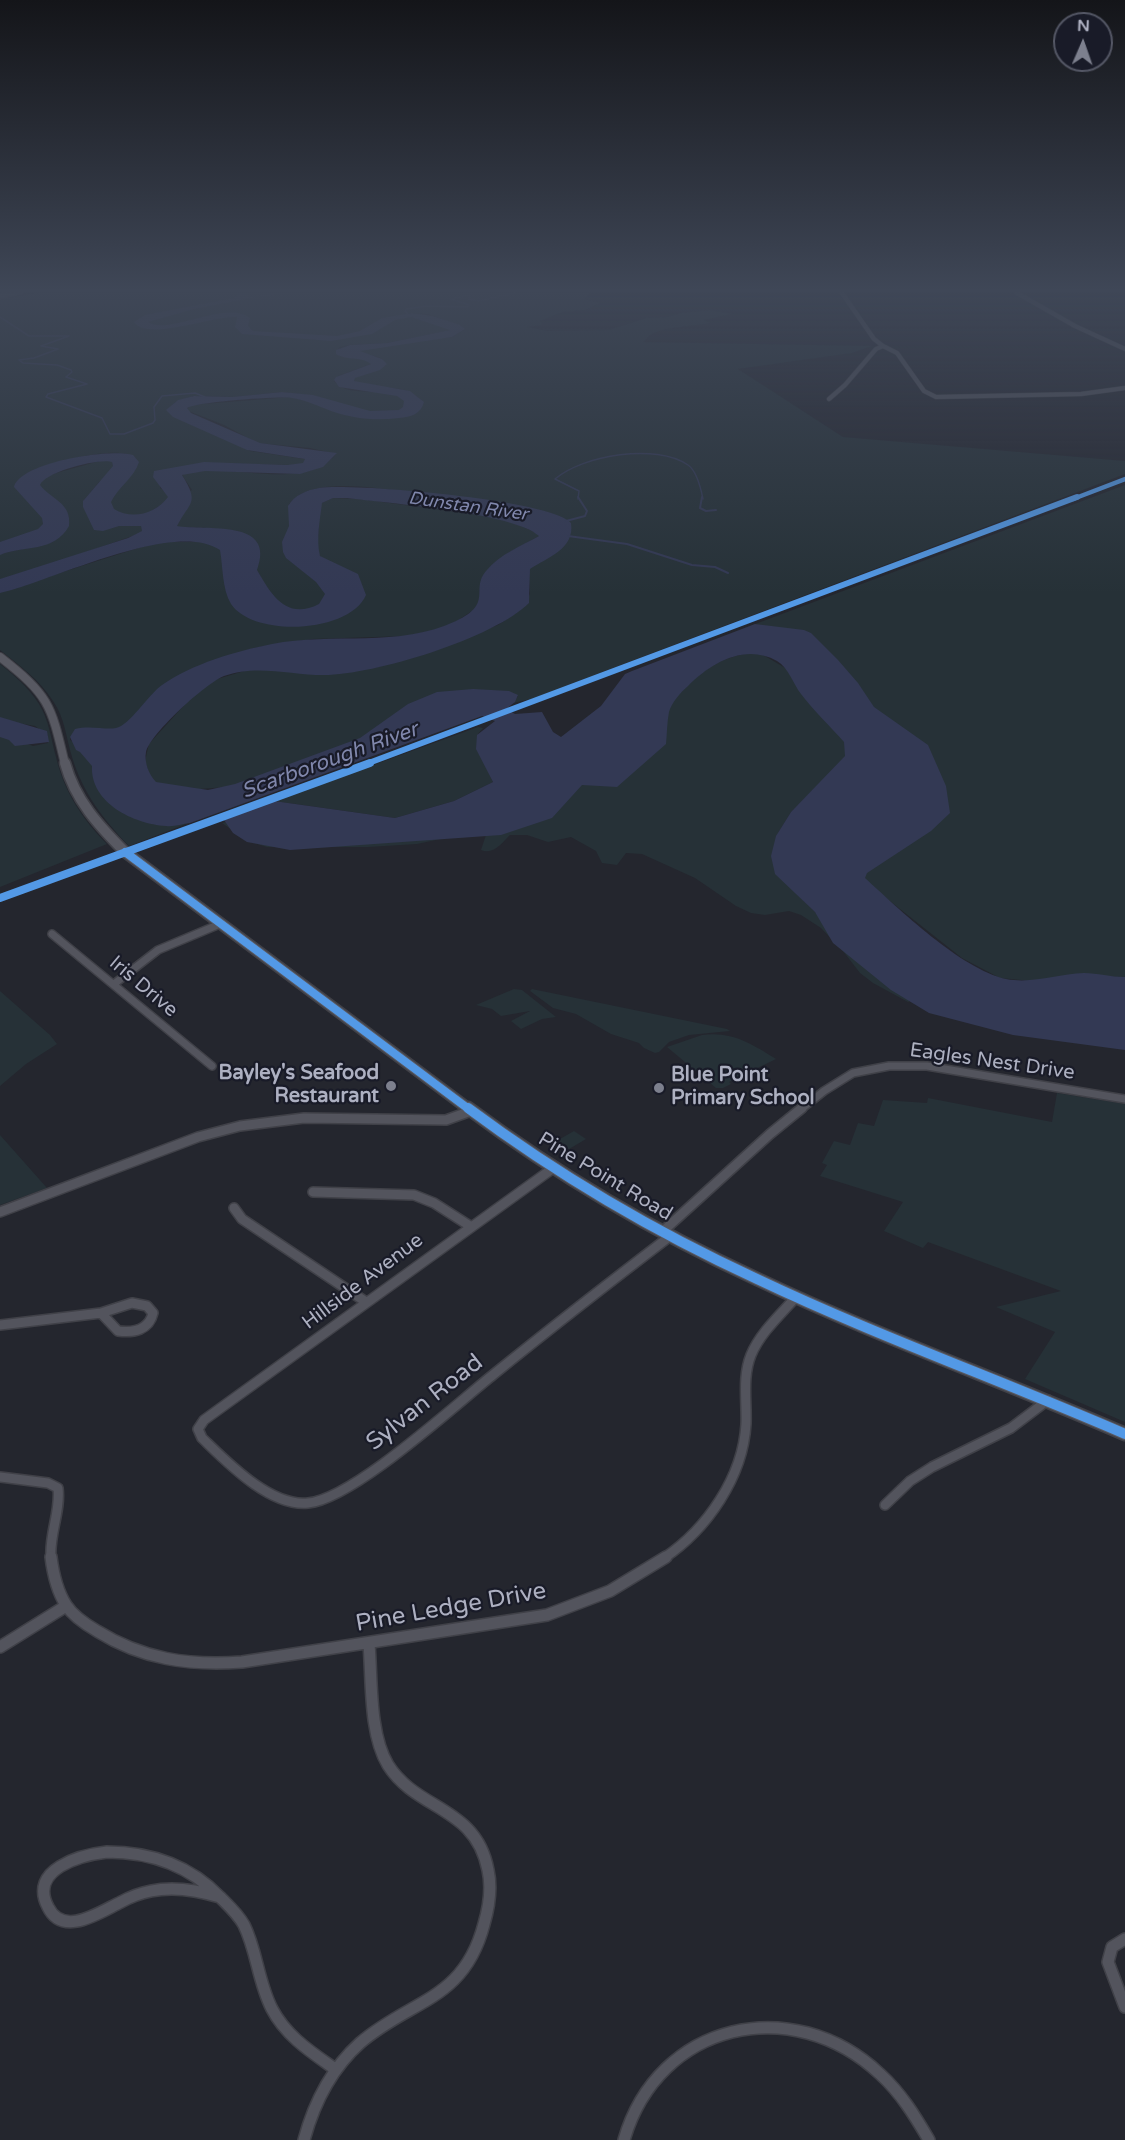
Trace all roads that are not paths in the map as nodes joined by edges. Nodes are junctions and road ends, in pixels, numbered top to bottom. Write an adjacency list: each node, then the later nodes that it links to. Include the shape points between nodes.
1 (836, 393): 4 (street)
2 (928, 393): 3 (street, via 936,397)
3 (1089, 393)
4 (829, 399)
5 (0, 657): 6 (main road, Pine Point Road, via 28,679 46,701 75,791 95,821 125,852)
6 (220, 924): 8 (street, via 158,950); 11 (main road, Pine Point Road)
7 (52, 934): 8 (street, Iris Drive)
8 (114, 984): 9 (street, Iris Drive)
9 (212, 1066)
10 (1125, 1099): 17 (street, Eagles Nest Drive, via 927,1066 889,1066 854,1073 824,1091 770,1134)
11 (471, 1112): 12 (main road, Pine Point Road); 15 (street, via 446,1120 295,1119 240,1126 198,1137)
12 (552, 1169): 16 (street, Hillside Avenue); 17 (main road, Pine Point Road)
13 (313, 1192): 16 (street, via 414,1195)
14 (234, 1209): 19 (street, via 242,1219)
15 (0, 1212)
16 (470, 1226): 19 (street, Hillside Avenue)
17 (666, 1234): 18 (main road, Pine Point Road); 23 (street, Sylvan Road, via 399,1449 329,1498 303,1503 270,1494 205,1440)
18 (796, 1297): 22 (main road, Pine Point Road); 28 (street, Pine Ledge Drive, via 763,1336 748,1363 745,1436 727,1490 704,1523 673,1551 624,1584 556,1612)
19 (366, 1302): 23 (street, Hillside Avenue)
20 (101, 1313): 20 (street, via 115,1329 126,1332 146,1327 153,1316 150,1308 137,1303); 21 (street)
21 (0, 1325)
22 (1048, 1400): 24 (main road, Pine Point Road); 26 (street, via 1011,1428 910,1481)
23 (198, 1428)
24 (1125, 1434)
25 (0, 1477): 27 (street, via 58,1488 50,1553)
26 (885, 1505)
27 (66, 1606): 28 (street, Pine Ledge Drive, via 126,1649 189,1664 242,1662); 29 (street)
28 (369, 1644): 33 (street, via 384,1757 407,1784 463,1823 478,1840 488,1869 489,1904 477,1945 453,1982 375,2032)
29 (0, 1647)
30 (221, 1897): 30 (street, via 181,1865 121,1852 95,1853 69,1861 52,1873 44,1891 51,1913 69,1922 88,1919 137,1895 158,1890 183,1889); 33 (street, via 246,1930 262,1988 277,2018 300,2044)
31 (1125, 1940): 32 (street, via 1112,1947 1108,1962)
32 (1125, 2007)
33 (335, 2069): 34 (street, via 319,2098)
34 (304, 2140)
35 (624, 2140): 36 (street, via 648,2087 676,2057 704,2040 762,2028 807,2032 868,2061 906,2100)
36 (929, 2140)

